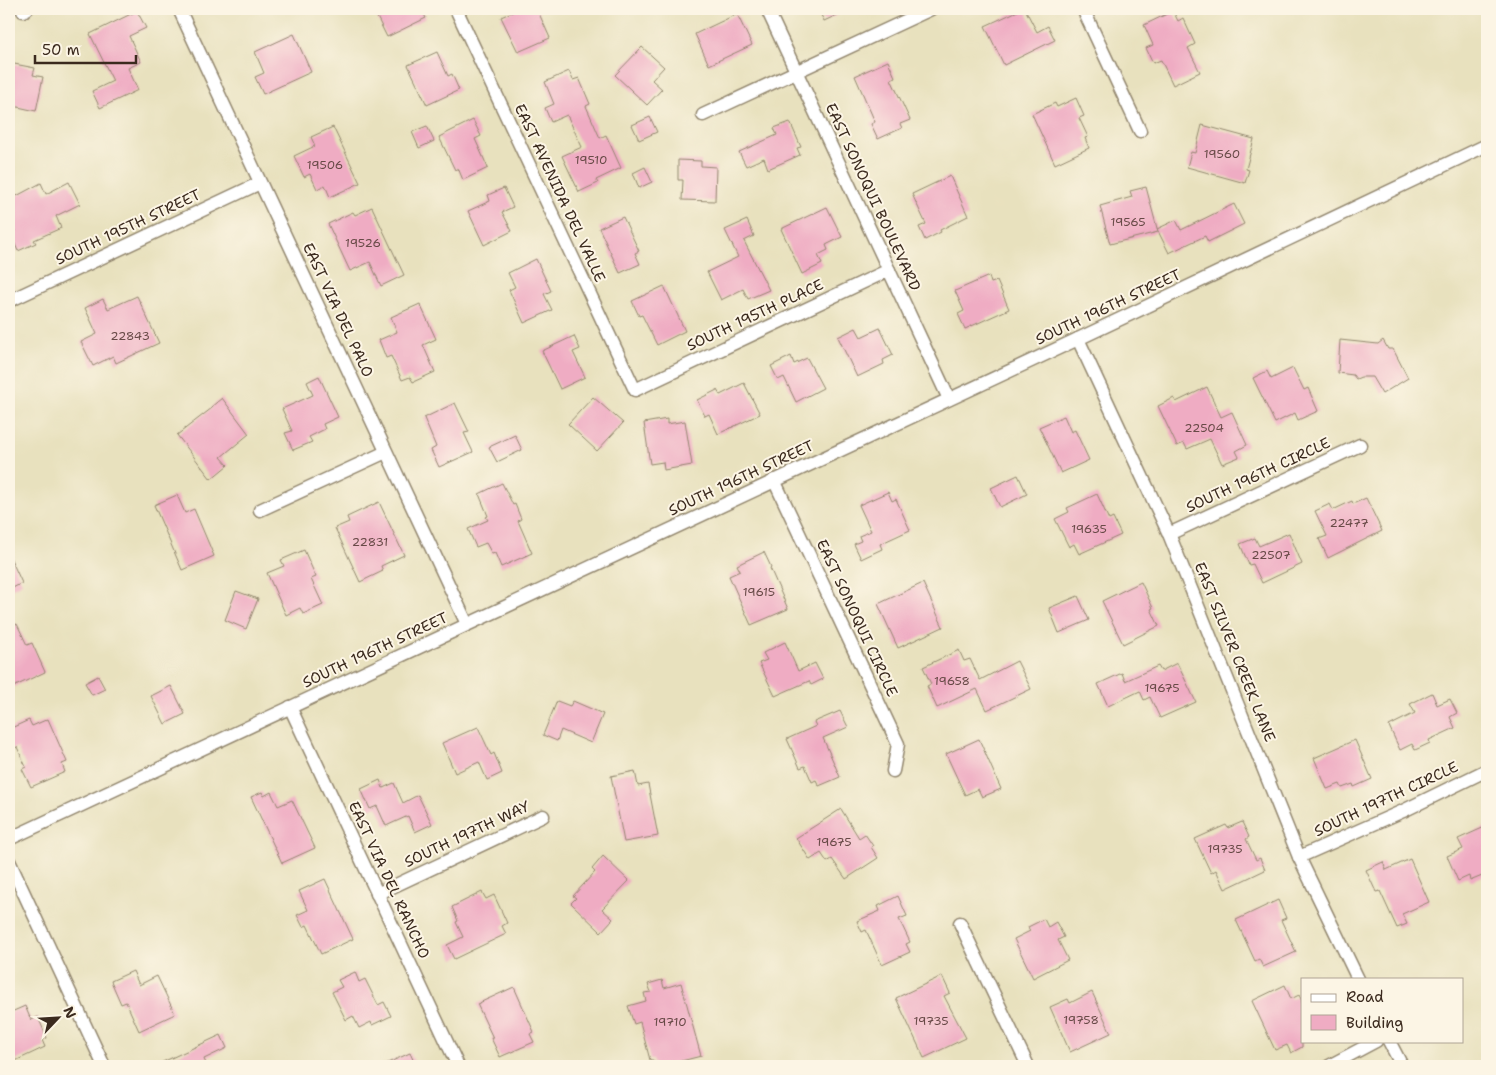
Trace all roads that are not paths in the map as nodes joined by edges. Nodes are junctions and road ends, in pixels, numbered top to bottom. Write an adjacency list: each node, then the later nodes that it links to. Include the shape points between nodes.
1 (179, 9): 10 (street, EAST VIA DEL PALO)
2 (456, 9): 14 (street, EAST AVENIDA DEL VALLE)
3 (767, 9): 6 (street, EAST SONOQUI BOULEVARD)
4 (931, 9): 6 (street)
5 (1083, 9): 8 (street)
6 (796, 71): 7 (street); 11 (street, EAST SONOQUI BOULEVARD)
7 (703, 115)
8 (1140, 131)
9 (1487, 145): 13 (street, SOUTH 196TH STREET)
10 (260, 183): 12 (street, SOUTH 195TH STREET); 17 (street, EAST VIA DEL PALO)
11 (889, 270): 14 (street, SOUTH 195TH PLACE); 15 (street, EAST SONOQUI BOULEVARD)
12 (9, 301)
13 (1078, 339): 15 (street, SOUTH 196TH STREET); 20 (street, EAST SILVER CREEK LANE)
14 (635, 390)
15 (949, 399): 18 (street, SOUTH 196TH STREET)
16 (1360, 445): 20 (street, SOUTH 196TH CIRCLE)
17 (386, 452): 19 (street); 21 (street, EAST VIA DEL PALO)
18 (774, 480): 21 (street, SOUTH 196TH STREET); 24 (street, EAST SONOQUI CIRCLE, via 898,744)
19 (260, 510)
20 (1169, 534): 27 (street, EAST SILVER CREEK LANE)
21 (467, 624): 22 (street, SOUTH 196TH STREET)
22 (290, 707): 26 (street, SOUTH 196TH STREET); 29 (street, EAST VIA DEL RANCHO)
23 (1487, 770): 27 (street, SOUTH 197TH CIRCLE)
24 (893, 771)
25 (543, 816): 29 (street, SOUTH 197TH WAY)
26 (9, 839)
27 (1299, 857): 31 (street, EAST SILVER CREEK LANE)
28 (9, 861): 34 (street)
29 (377, 894): 35 (street, EAST VIA DEL RANCHO)
30 (960, 923): 36 (street)
31 (1358, 978)
32 (1374, 1042): 37 (street)
33 (1389, 1042): 38 (street)
34 (104, 1066)
35 (458, 1066)
36 (1028, 1066)
37 (1329, 1066)
38 (1402, 1066)

